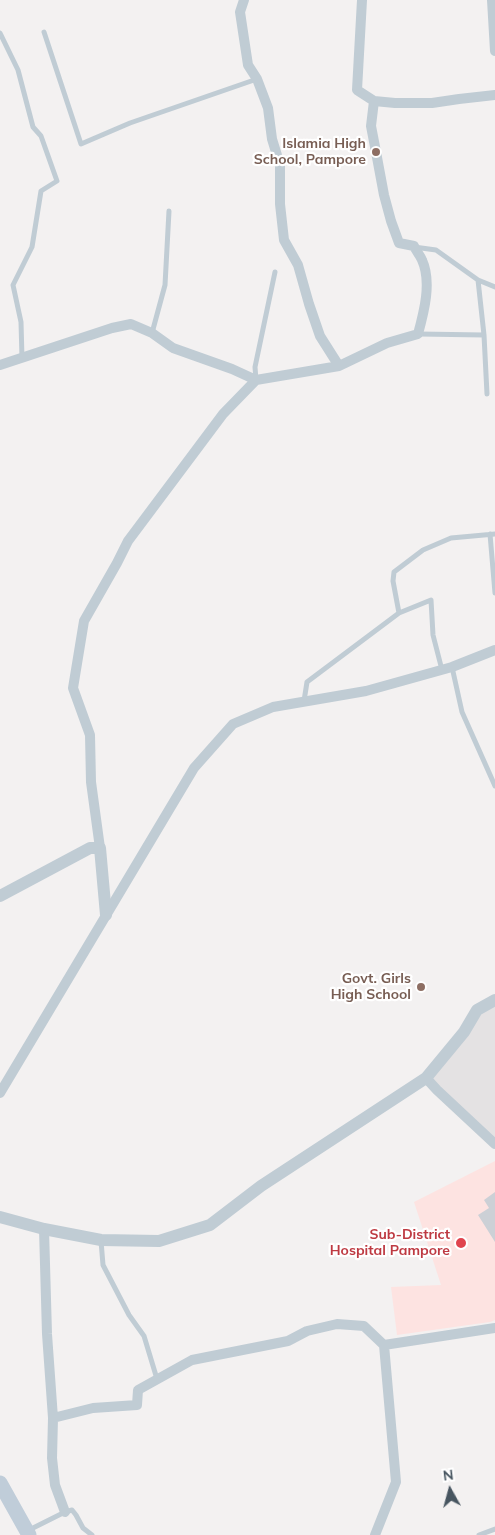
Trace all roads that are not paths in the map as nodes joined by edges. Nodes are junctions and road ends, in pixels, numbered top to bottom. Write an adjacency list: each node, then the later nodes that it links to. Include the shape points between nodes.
1 (244, 0): 7 (street, via 240,12 248,65)
2 (362, 0): 9 (street, via 357,90)
3 (492, 0): 6 (street)
4 (44, 32): 7 (lane, via 81,144 130,122)
5 (0, 33): 18 (lane, via 18,70 33,127 41,136 57,181 40,191 32,247 12,285 21,322)
6 (495, 51)
7 (257, 79): 20 (street, via 268,108 280,165 284,240 298,265 320,336)
8 (495, 95): 9 (street, via 432,103)
9 (374, 101): 11 (street, via 371,126 391,221 400,243)
10 (169, 211): 15 (lane, via 165,285)
11 (414, 246): 13 (lane, via 436,250); 16 (street, via 423,262 427,286)
12 (275, 272): 21 (lane, via 255,367)
13 (478, 280): 14 (lane); 17 (lane)
14 (495, 287)
15 (152, 333): 18 (street, via 131,324); 21 (street, via 173,348)
16 (418, 334): 17 (lane); 20 (street, via 387,343)
17 (484, 335): 22 (lane)
18 (22, 358): 19 (street)
19 (0, 365)
20 (339, 366): 21 (street)
21 (256, 380): 30 (street, via 222,414 128,541 84,621 73,688 90,735 91,782)
22 (487, 394)
23 (492, 534): 24 (lane); 25 (lane, via 451,538 423,550 394,572)
24 (495, 593)
25 (398, 613): 27 (lane, via 431,600 433,635); 28 (lane, via 307,682)
26 (495, 650): 27 (street)
27 (447, 669): 28 (street, via 366,691); 29 (lane)
28 (304, 702): 32 (street, via 273,707 233,724 194,768)
29 (495, 786)
30 (100, 848): 31 (street, via 90,848); 32 (street)
31 (0, 896)
32 (106, 915): 35 (street)
33 (495, 1000): 34 (street, via 477,1010 464,1032)
34 (426, 1078): 36 (street); 39 (street, via 261,1186 210,1225 159,1241)
35 (0, 1093)
36 (495, 1144)
37 (0, 1217): 38 (street)
38 (44, 1229): 39 (street); 43 (street)
39 (101, 1240): 42 (lane, via 103,1265 144,1336)
40 (495, 1328): 41 (street)
41 (384, 1345): 42 (street, via 364,1326 337,1324 307,1331 288,1341 192,1360); 49 (street, via 396,1482)
42 (157, 1380): 43 (street, via 138,1390 137,1405 93,1408)
43 (53, 1418): 45 (street, via 55,1485)
44 (0, 1483): 47 (main road)
45 (65, 1512): 47 (lane); 48 (lane, via 72,1510 83,1528)
46 (495, 1529): 50 (lane)
47 (28, 1533)
48 (92, 1535)
49 (375, 1535)
50 (479, 1535)

